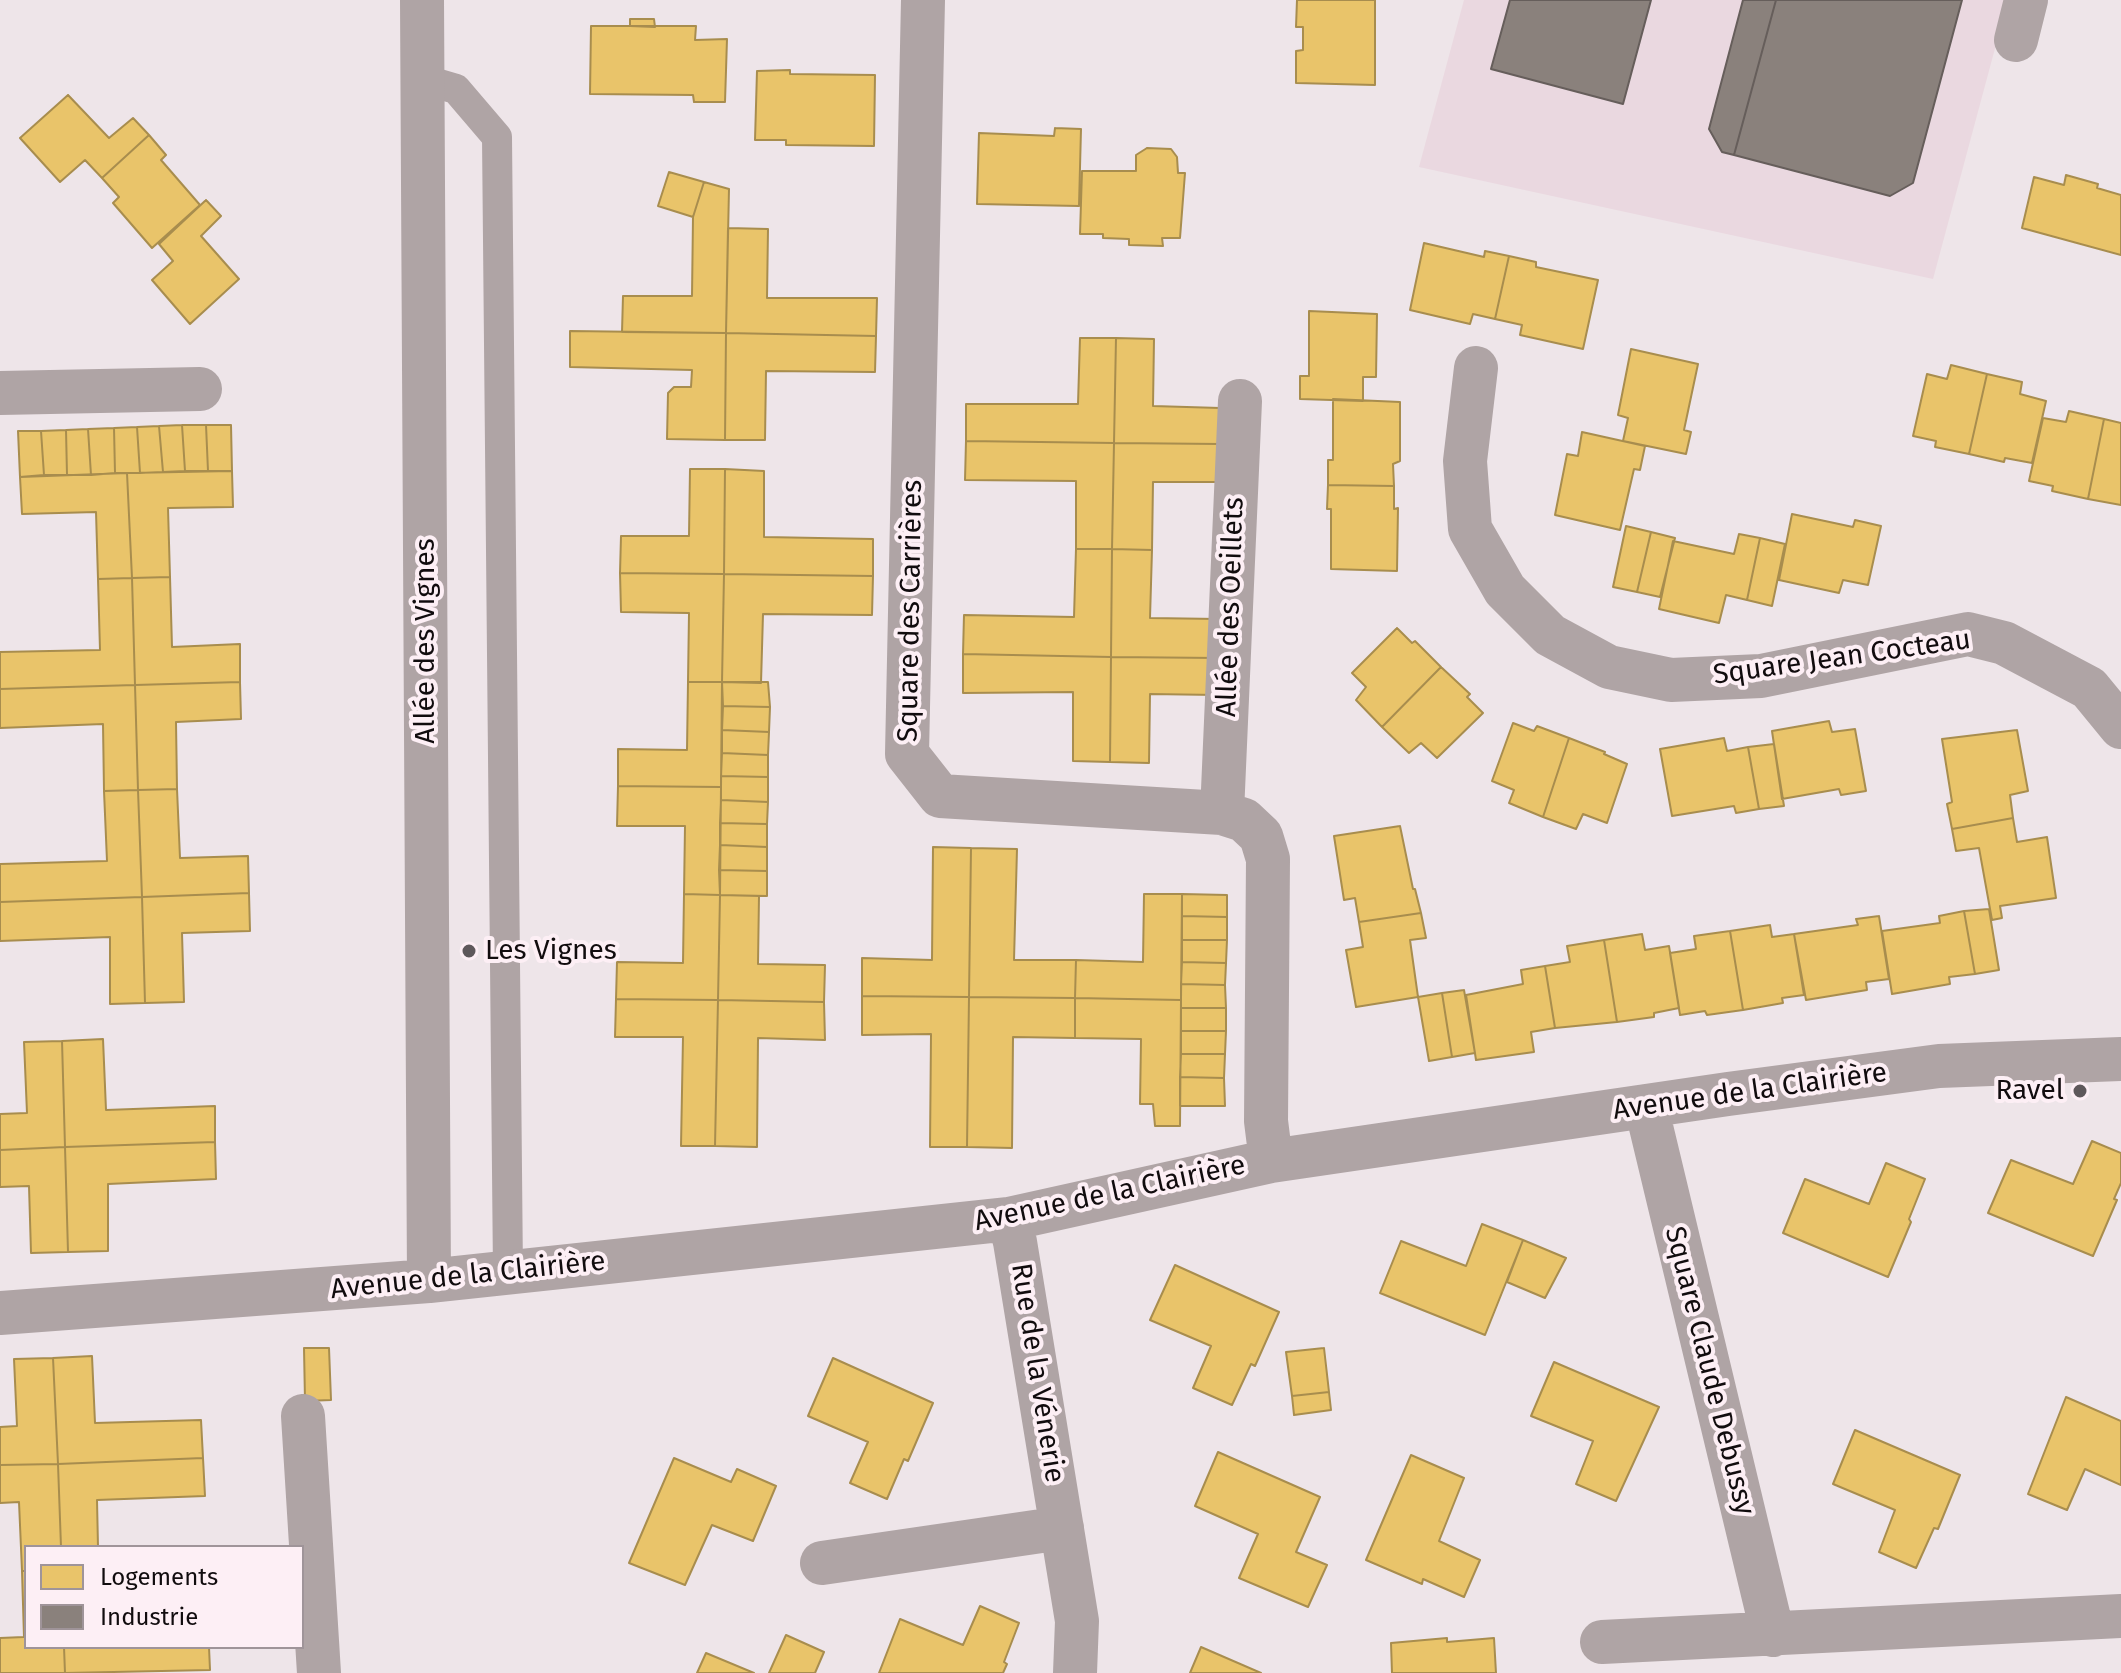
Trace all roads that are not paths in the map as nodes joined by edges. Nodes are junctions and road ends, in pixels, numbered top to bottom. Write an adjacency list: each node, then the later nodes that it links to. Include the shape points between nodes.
1 (422, 0): 3 (street, Allée des Vignes)
2 (923, 0): 10 (street, Square des Carrières, via 907,754 940,796)
3 (422, 79): 15 (lane, via 456,89 497,137); 16 (street, Allée des Vignes)
4 (1476, 368): 8 (street, Square Jean Cocteau, via 1465,461 1470,529 1505,590 1550,635 1609,667 1671,680 1761,676 1968,634)
5 (200, 389): 6 (street)
6 (0, 393)
7 (1240, 401): 10 (street, Allée des Oeillets)
8 (2105, 684): 9 (street, Square Jean Cocteau)
9 (2121, 727)
10 (1222, 813): 13 (street, Square des Carrières, via 1244,820 1261,836 1268,859 1266,1121)
11 (2121, 1059): 12 (street, Avenue de la Clairière, via 1939,1066)
12 (1646, 1106): 13 (street, Avenue de la Clairière); 22 (street, Square Claude Debussy)
13 (1271, 1161): 14 (street, Avenue de la Clairière)
14 (1009, 1219): 15 (street, Avenue de la Clairière); 19 (street, Rue de la Vénerie)
15 (508, 1273): 16 (street, Avenue de la Clairière)
16 (429, 1281): 17 (street, Avenue de la Clairière)
17 (0, 1313)
18 (303, 1416): 24 (street)
19 (1062, 1528): 20 (street); 25 (street, Rue de la Vénerie, via 1077,1621)
20 (822, 1563)
21 (2121, 1616): 22 (street)
22 (1773, 1635): 23 (street)
23 (1602, 1642)
24 (319, 1673)
25 (1075, 1673)

